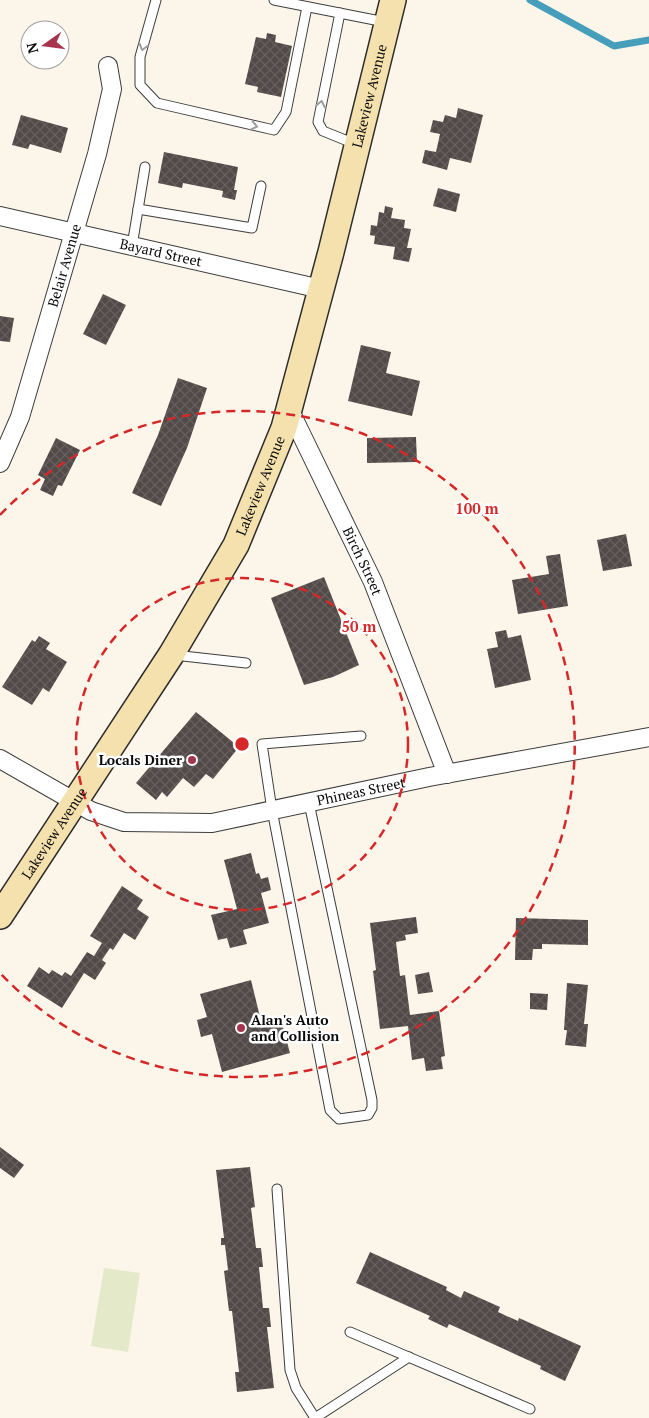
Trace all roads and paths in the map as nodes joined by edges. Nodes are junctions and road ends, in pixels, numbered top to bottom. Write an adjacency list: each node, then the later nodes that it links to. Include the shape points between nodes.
1 (156, 0): 3 (lane, one-way to 3, via 140,57 140,85 157,102 274,130 286,112)
2 (274, 0): 3 (lane)
3 (307, 7): 5 (lane)
4 (390, 11): 5 (lane); 7 (main road, Lakeview Avenue)
5 (340, 13): 7 (lane, one-way to 5, via 323,131 318,122)
6 (108, 66): 12 (street, Belair Avenue, via 112,89)
7 (358, 145): 14 (main road, Lakeview Avenue)
8 (145, 167): 10 (lane)
9 (261, 186): 10 (lane, via 252,228)
10 (138, 209): 13 (lane)
11 (0, 216): 12 (street, Bayard Street)
12 (75, 233): 13 (street, Bayard Street); 16 (street, Belair Avenue, via 20,418)
13 (132, 246): 14 (street, Bayard Street)
14 (321, 289): 15 (main road, Lakeview Avenue)
15 (289, 409): 17 (main road, Lakeview Avenue, via 236,545); 22 (street, Birch Street, via 373,582)
16 (0, 463)
17 (171, 655): 18 (lane); 23 (main road, Lakeview Avenue)
18 (246, 663)
19 (361, 736): 25 (lane, via 262,744)
20 (649, 737): 22 (street, Phineas Street)
21 (0, 759): 23 (street, Phineas Street)
22 (447, 774): 24 (street, Phineas Street)
23 (75, 802): 25 (street, Phineas Street, via 124,822 212,823); 26 (main road, Lakeview Avenue)
24 (309, 803): 25 (street, Phineas Street); 25 (lane, via 372,1100 368,1115 338,1119 330,1110)
25 (272, 810)
26 (0, 916)
27 (277, 1189): 31 (lane, via 290,1370 296,1388)
28 (350, 1332): 29 (lane)
29 (409, 1357): 30 (lane); 31 (lane)
30 (530, 1409)
31 (315, 1418)

